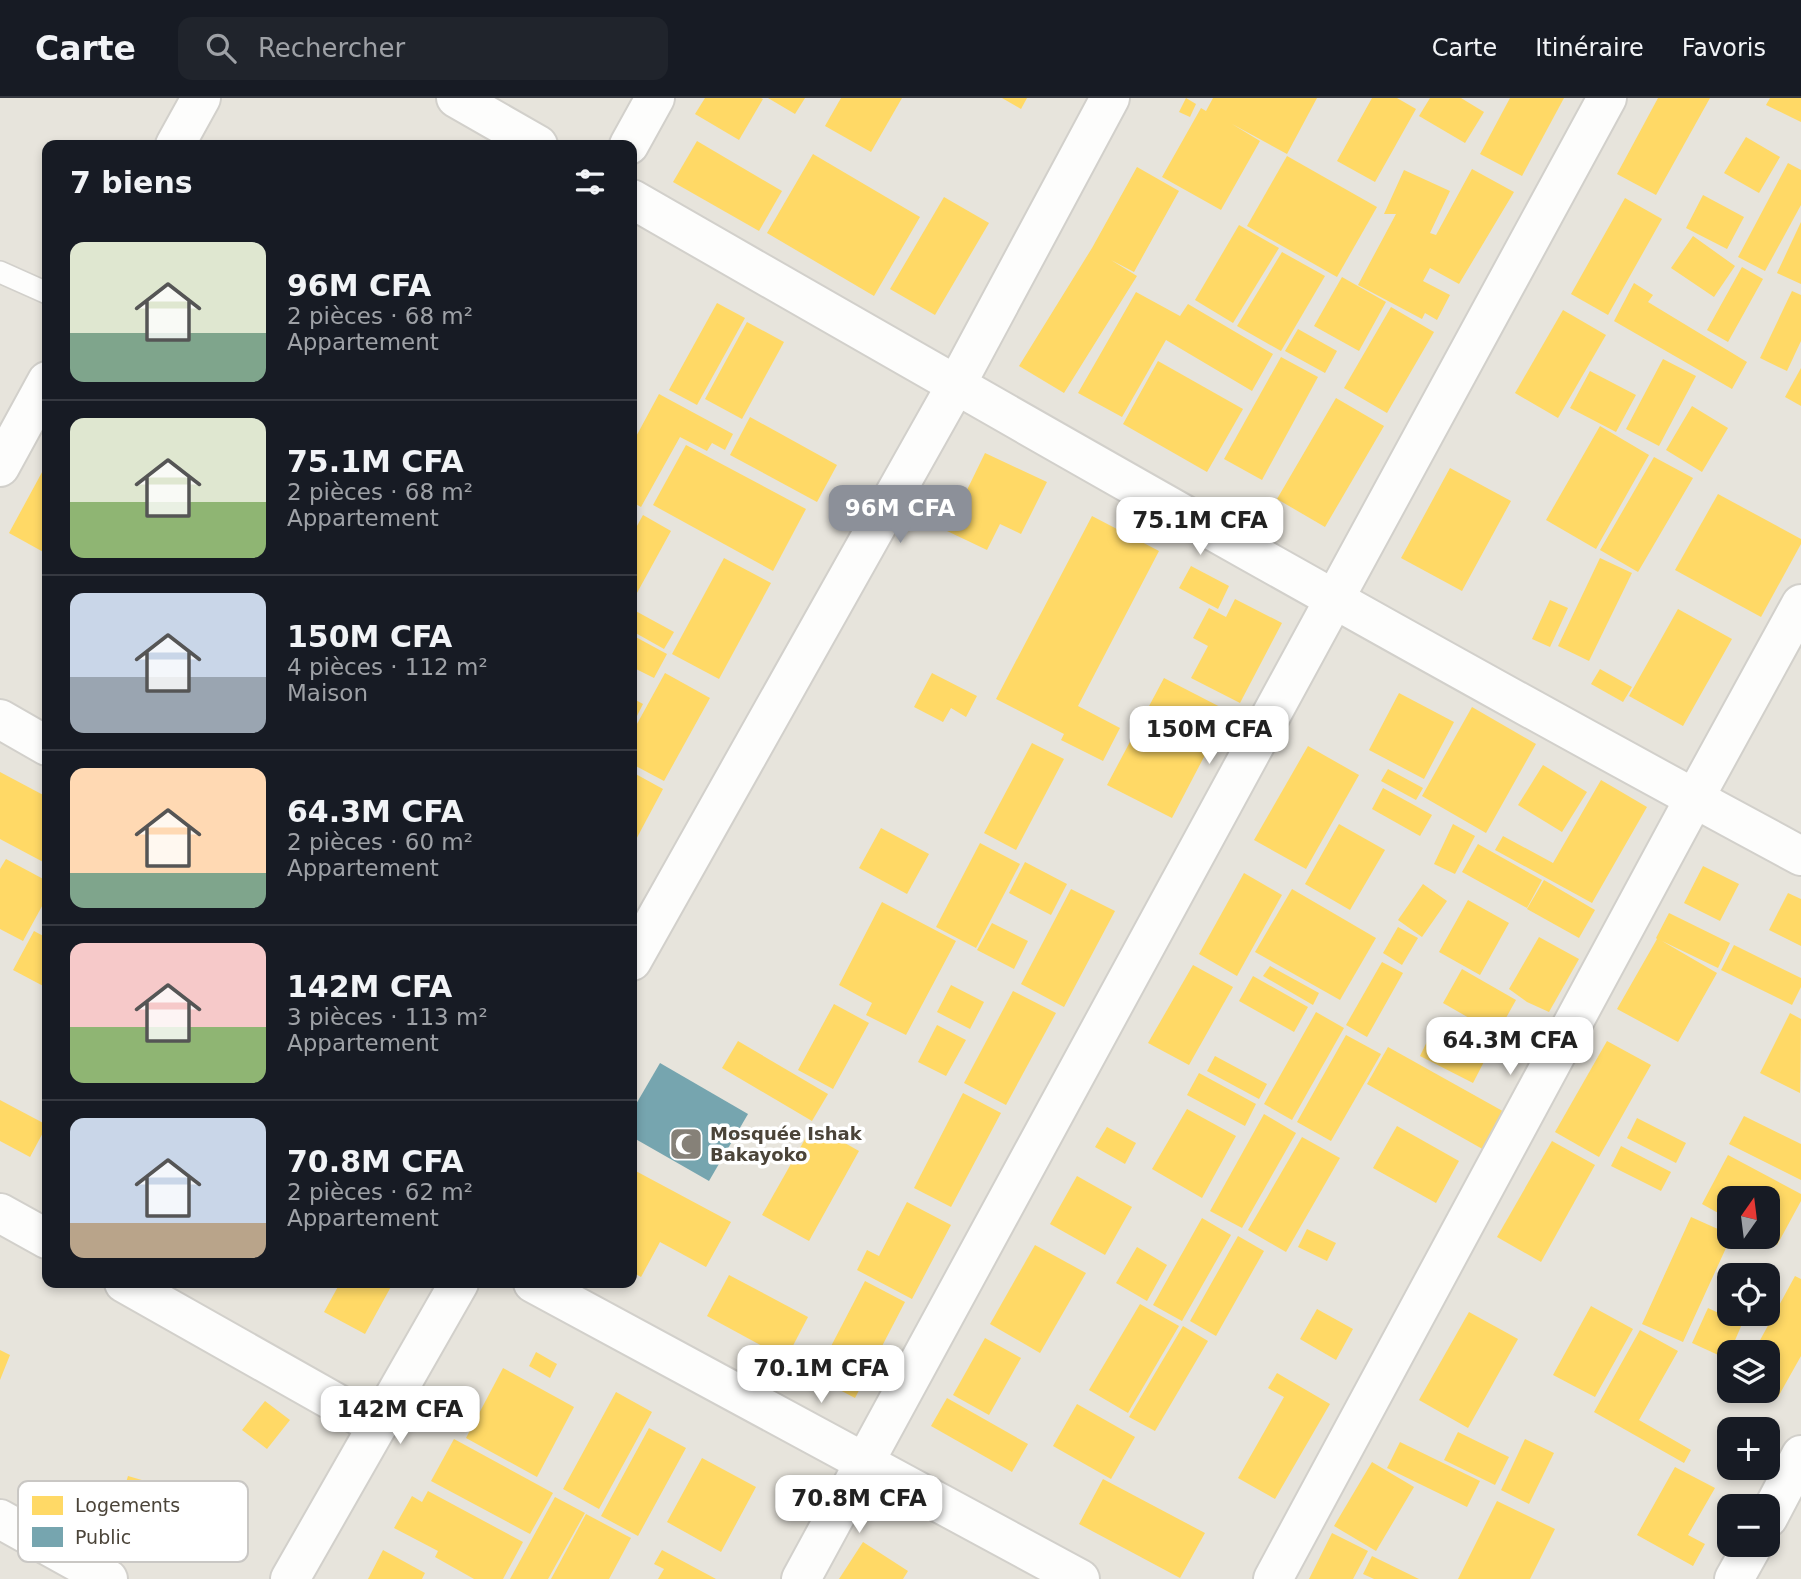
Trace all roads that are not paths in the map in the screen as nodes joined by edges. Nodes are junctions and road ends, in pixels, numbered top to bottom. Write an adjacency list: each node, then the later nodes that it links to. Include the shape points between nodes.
1 (201, 98): 6 (street)
2 (456, 98): 7 (street)
3 (655, 98): 8 (street)
4 (1110, 98): 12 (street)
5 (1606, 98): 15 (street)
6 (178, 140)
7 (529, 140)
8 (632, 140)
9 (637, 202): 12 (street)
10 (0, 272): 11 (lane)
11 (42, 291)
12 (956, 385): 15 (street); 21 (street)
13 (42, 390): 14 (street)
14 (0, 467)
15 (1335, 599): 19 (street); 29 (street)
16 (1801, 604): 19 (street)
17 (0, 719): 18 (street)
18 (42, 743)
19 (1694, 799): 20 (street); 39 (street)
20 (1801, 856)
21 (637, 952)
22 (0, 1213): 23 (street)
23 (42, 1236)
24 (133, 1288): 27 (street)
25 (455, 1288): 27 (street)
26 (542, 1288): 29 (street)
27 (377, 1426): 37 (street)
28 (1801, 1455): 30 (street)
29 (864, 1462): 35 (street); 38 (street)
30 (1780, 1495)
31 (0, 1519): 32 (street)
32 (18, 1529)
33 (1746, 1557): 40 (street)
34 (77, 1562): 36 (street)
35 (1075, 1578)
36 (108, 1579)
37 (290, 1579)
38 (801, 1579)
39 (1273, 1579)
40 (1734, 1579)

